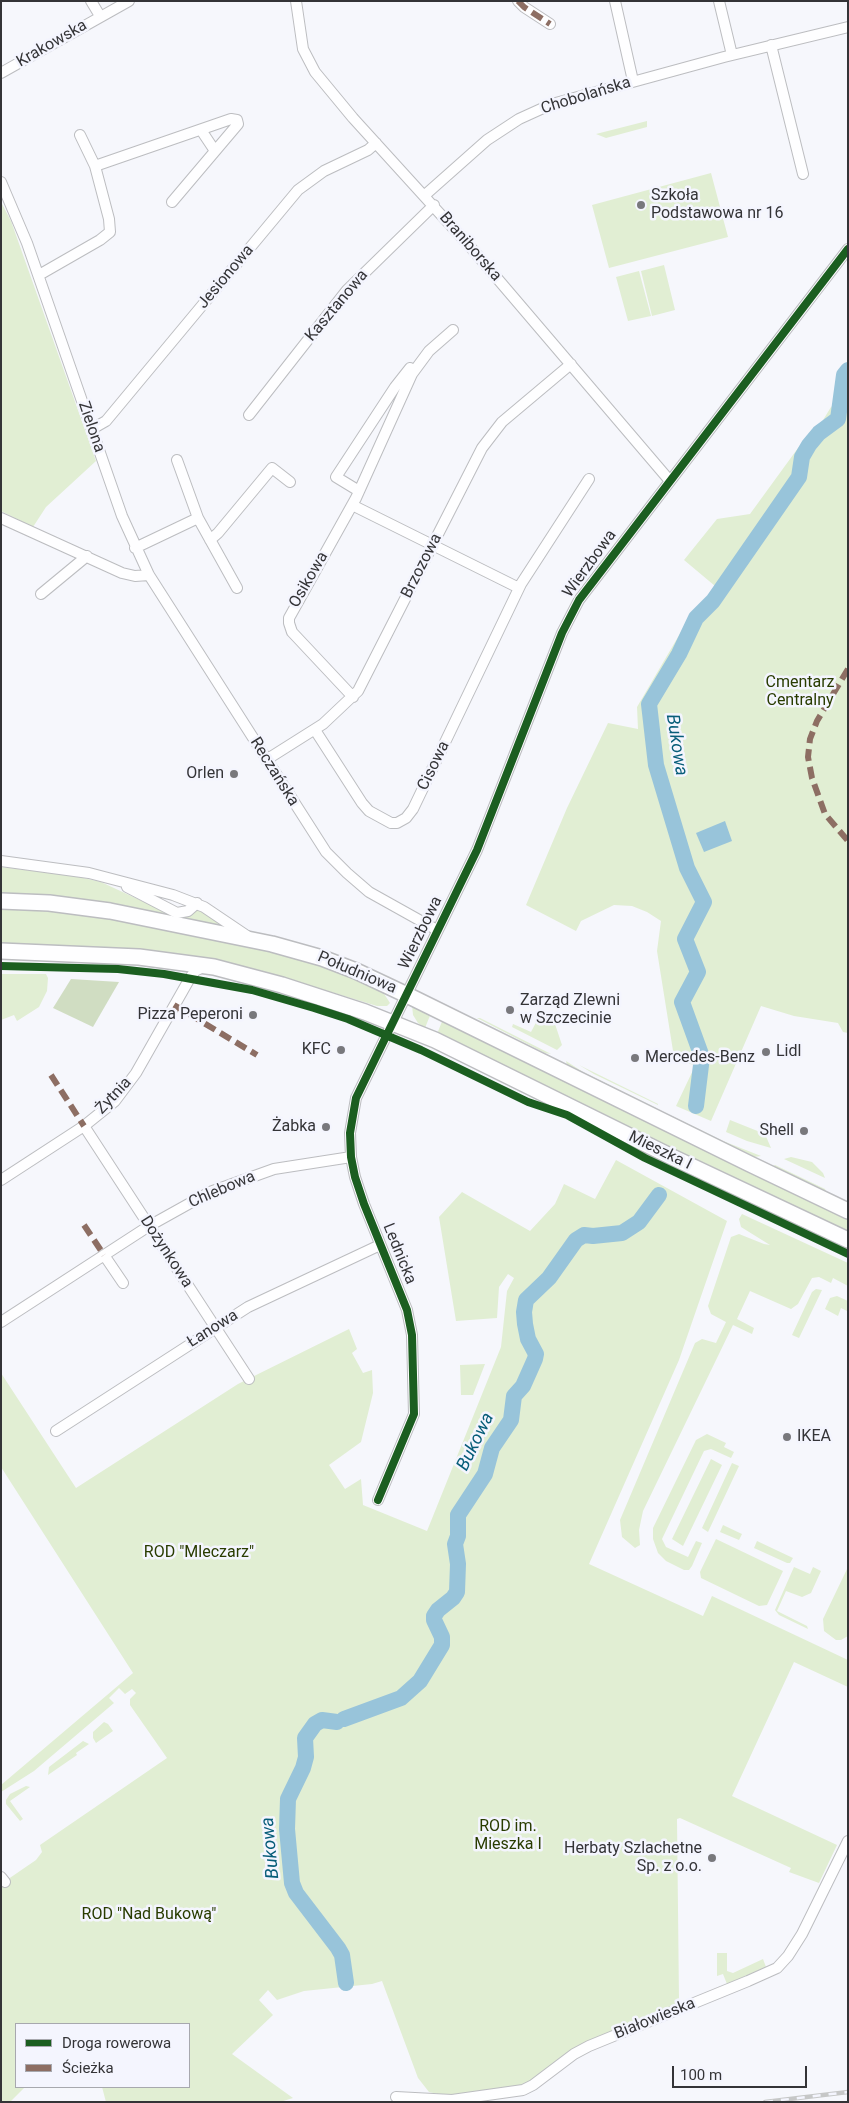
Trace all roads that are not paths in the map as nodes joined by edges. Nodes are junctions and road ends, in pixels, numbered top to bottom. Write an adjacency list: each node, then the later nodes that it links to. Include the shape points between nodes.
1 (91, 1): 7 (street)
2 (129, 1): 7 (street, Krakowska)
3 (296, 1): 16 (street, Braniborska, via 303,49 311,67)
4 (518, 1): 8 (street)
5 (615, 1): 13 (street)
6 (719, 1): 11 (street)
7 (100, 16): 12 (street, Krakowska)
8 (550, 24)
9 (848, 27): 10 (street, Chobolańska)
10 (771, 45): 11 (street, Chobolańska); 19 (street)
11 (732, 55): 13 (street, Chobolańska)
12 (1, 73)
13 (633, 81): 21 (street, Chobolańska, via 565,100 519,119 479,146)
14 (201, 130): 17 (street); 17 (street, via 231,119 238,121); 18 (street)
15 (80, 135): 18 (street)
16 (376, 143): 21 (street, Braniborska); 32 (street, Jesionowa, via 298,190 106,421)
17 (215, 151): 22 (street)
18 (95, 166): 25 (street, via 110,232)
19 (803, 174)
20 (1, 182): 25 (street, Zielona)
21 (424, 195): 23 (street, Braniborska)
22 (172, 202)
23 (434, 205): 28 (street, Braniborska); 31 (street, Kasztanowa, via 347,290)
24 (848, 249): 35 (street, Wierzbowa)
25 (38, 275): 32 (street, Zielona)
26 (453, 330): 27 (street, Osikowa)
27 (429, 351): 29 (street, Osikowa, via 405,374); 30 (street, Osikowa, via 412,374)
28 (571, 364): 35 (street, Braniborska); 42 (street, Brzozowa, via 494,431 477,457)
29 (383, 405): 30 (street); 37 (street, Osikowa, via 336,477)
30 (394, 412): 37 (street, Osikowa)
31 (249, 415)
32 (92, 430): 43 (street, Zielona)
33 (177, 460): 40 (street)
34 (589, 478): 47 (street, Cisowa)
35 (670, 481): 56 (street, Wierzbowa, via 589,585 566,625 477,850)
36 (290, 482): 41 (street, via 272,468)
37 (359, 491): 38 (street, Osikowa)
38 (352, 505): 42 (street); 49 (street, Osikowa, via 290,614 288,623 292,632)
39 (1, 518): 44 (street)
40 (198, 518): 41 (street); 43 (street)
41 (210, 540): 46 (street)
42 (432, 545): 47 (street); 49 (street, Brzozowa)
43 (135, 548): 45 (street, Zielona)
44 (87, 556): 45 (street, via 122,573); 48 (street)
45 (149, 575): 51 (street, Reczańska)
46 (237, 588)
47 (519, 588): 50 (street, Cisowa, via 413,809 402,821 384,820 365,807)
48 (41, 594)
49 (353, 697): 50 (street, Brzozowa)
50 (315, 730): 51 (street, Brzozowa)
51 (266, 760): 56 (street, Reczańska, via 319,842 340,867 369,892)
52 (1, 861): 53 (street)
53 (104, 877): 55 (street); 55 (street, via 177,912 188,911)
54 (1, 901): 57 (main road, Południowa, via 110,910)
55 (197, 903): 57 (street, via 244,934)
56 (437, 930): 62 (street, Wierzbowa)
57 (272, 944): 62 (main road, Południowa, via 331,961)
58 (1, 951): 59 (main road, Południowa, via 100,954)
59 (178, 962): 60 (main road, Południowa); 61 (street, via 187,968)
60 (205, 966): 61 (street, Żytnia); 63 (main road, Południowa, via 282,985)
61 (190, 978): 64 (street, Żytnia, via 129,1084)
62 (407, 995): 63 (street, Południowa); 67 (main road, Mieszka I)
63 (392, 1021): 65 (street, Lednicka, via 356,1098 350,1133); 69 (main road, Mieszka I)
64 (84, 1126): 66 (street, Żytnia); 68 (street, Dożynkowa)
65 (351, 1157): 68 (street, Chlebowa, via 289,1166 247,1178 210,1192); 70 (street, Lednicka, via 357,1187)
66 (1, 1180)
67 (848, 1210)
68 (149, 1226): 71 (street, Chlebowa); 74 (street, Dożynkowa)
69 (848, 1240)
70 (380, 1245): 74 (street, Łanowa, via 258,1302); 77 (street, Lednicka, via 412,1328 415,1407)
71 (104, 1255): 72 (street); 73 (street, Chlebowa)
72 (123, 1283)
73 (1, 1322)
74 (215, 1327): 75 (street, Dożynkowa); 76 (street, Łanowa)
75 (249, 1379)
76 (56, 1431)
77 (378, 1500)
78 (848, 1841): 79 (street, Białowieska, via 802,1934 777,1968 589,2046 523,2090 459,2100)
79 (396, 2097)

